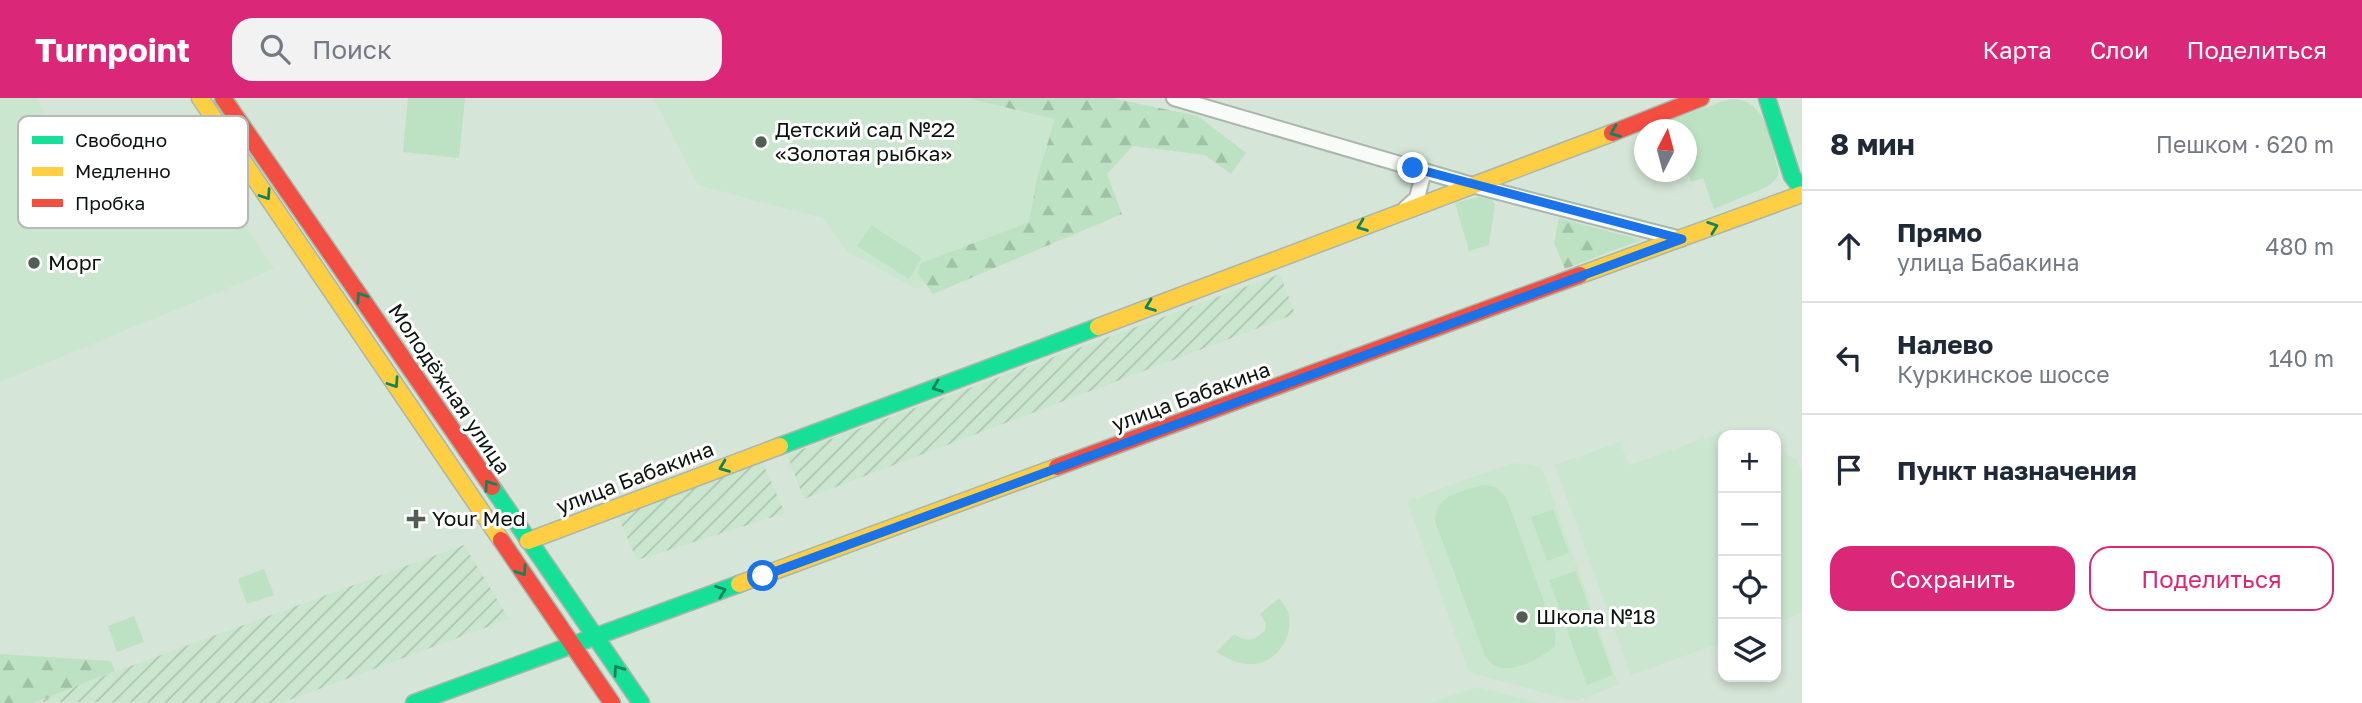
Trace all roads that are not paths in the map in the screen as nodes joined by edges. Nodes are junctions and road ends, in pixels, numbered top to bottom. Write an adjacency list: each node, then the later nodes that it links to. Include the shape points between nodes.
1 (200, 98): 6 (street, Молодёжная улица, one-way to 6)
2 (223, 98): 7 (street, Молодёжная улица, one-way to 2)
3 (1174, 98): 10 (street)
4 (1701, 98): 11 (street, улица Бабакина, one-way to 11)
5 (1767, 98): 12 (street, via 1792,176)
6 (212, 116)
7 (235, 116)
8 (248, 134): 15 (street, Молодёжная улица, one-way to 8)
9 (248, 169): 17 (street, Молодёжная улица, one-way to 17)
10 (1424, 171): 11 (street); 13 (street, via 1418,198)
11 (1472, 185): 13 (street, улица Бабакина); 14 (street)
12 (1802, 192): 14 (street, улица Бабакина, one-way to 12)
13 (1403, 211): 15 (street, улица Бабакина, one-way to 15)
14 (1682, 239): 16 (street, улица Бабакина, one-way to 14)
15 (528, 541): 16 (street, Молодёжная улица)
16 (595, 638): 17 (street, улица Бабакина); 20 (street, Молодёжная улица, one-way to 16)
17 (572, 646): 18 (street, улица Бабакина); 19 (street, Молодёжная улица)
18 (414, 703)
19 (612, 703)
20 (641, 703)

